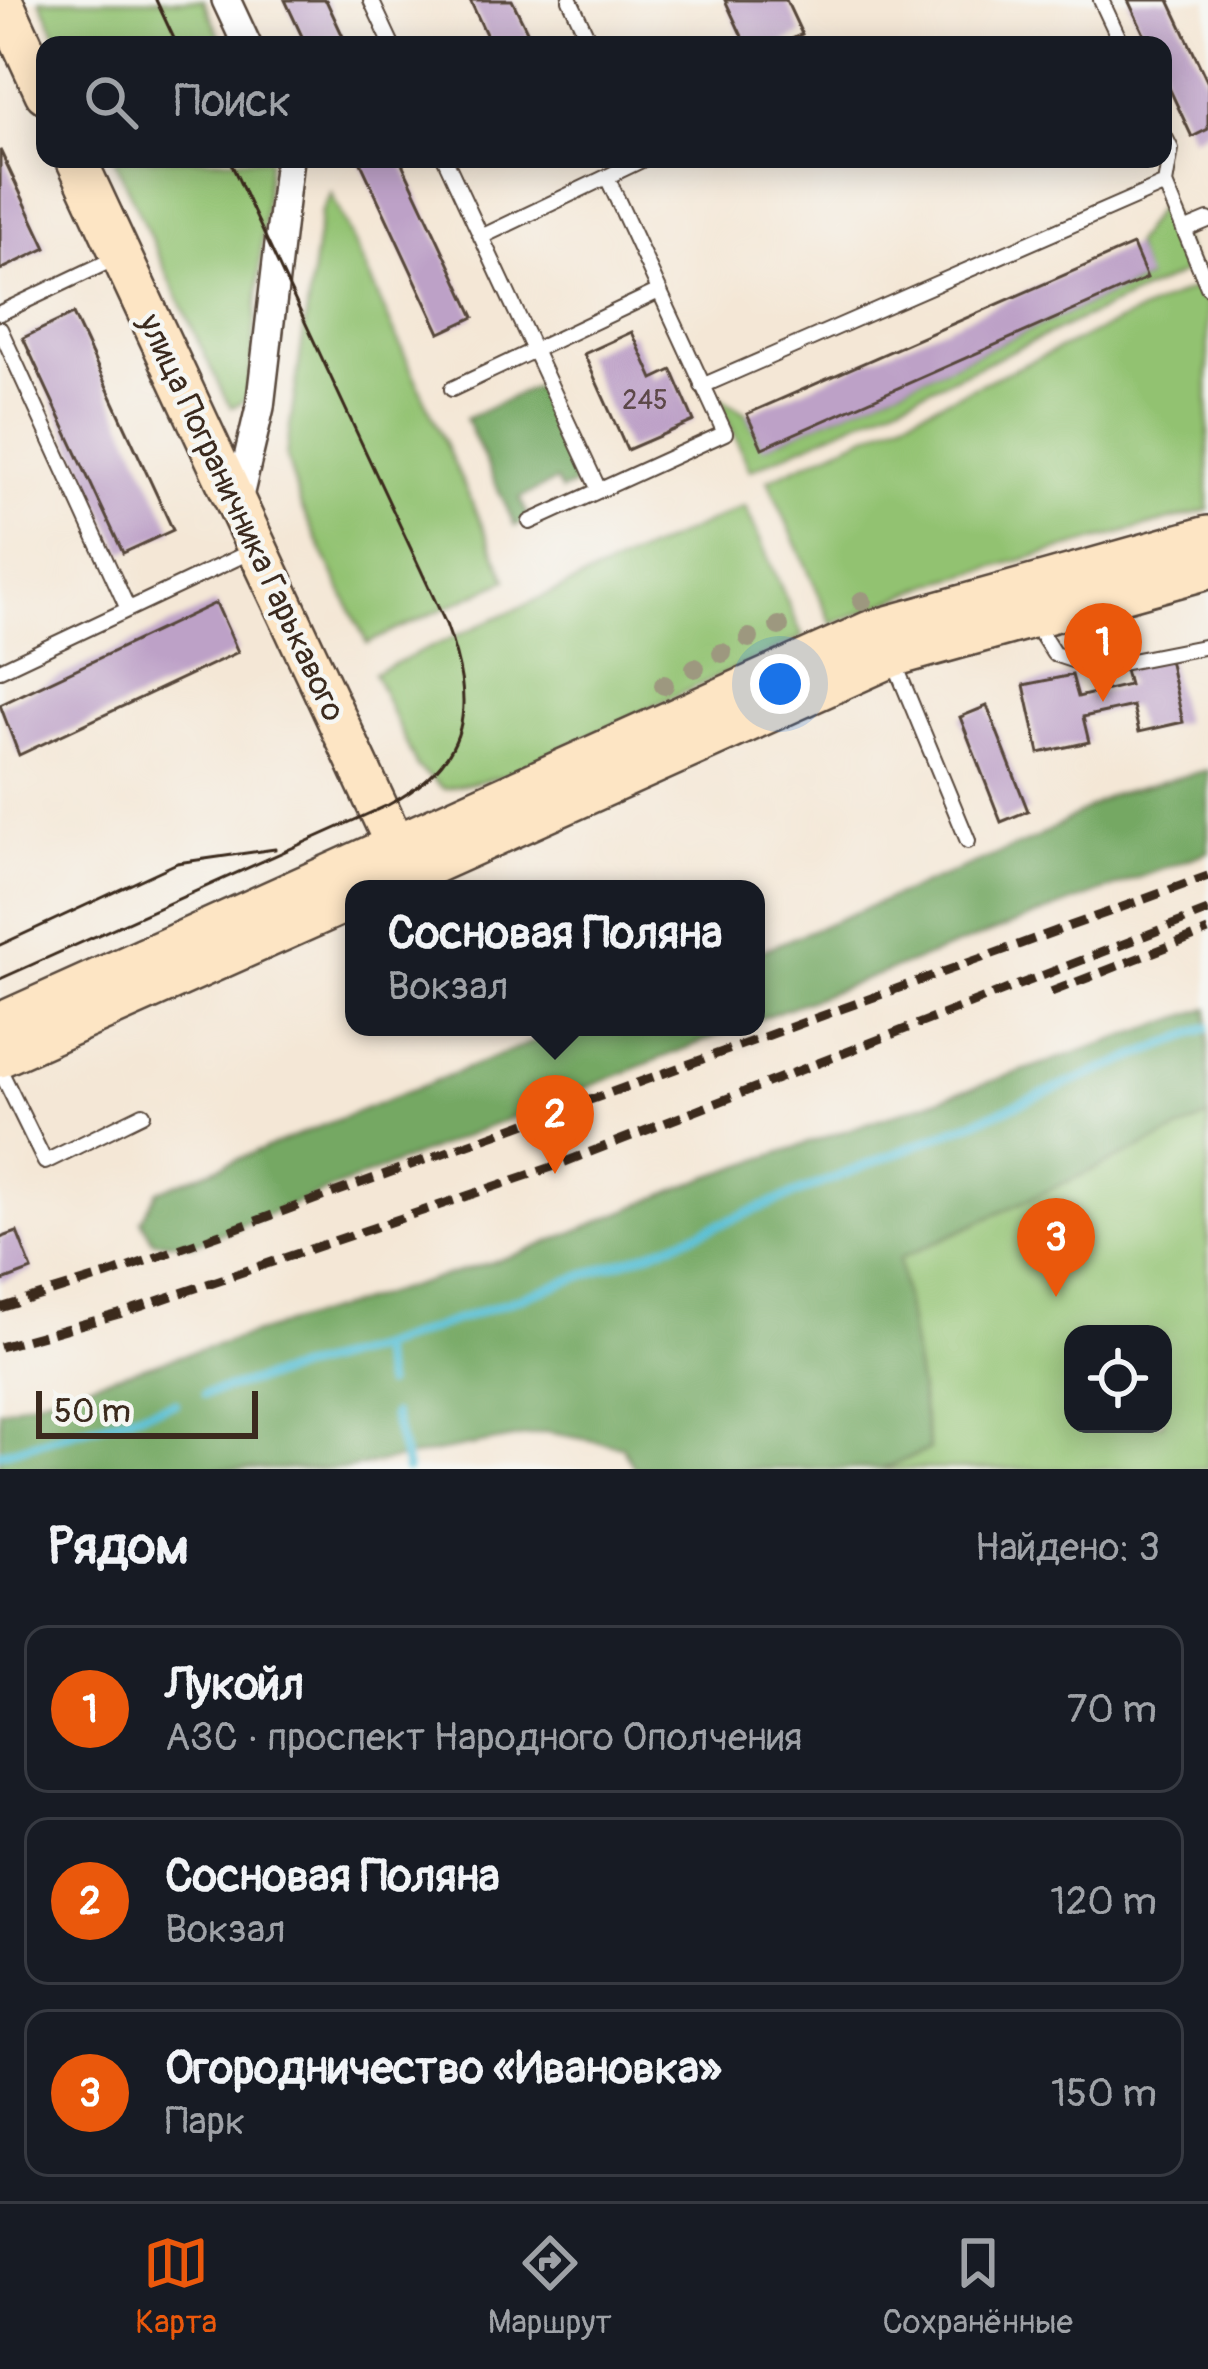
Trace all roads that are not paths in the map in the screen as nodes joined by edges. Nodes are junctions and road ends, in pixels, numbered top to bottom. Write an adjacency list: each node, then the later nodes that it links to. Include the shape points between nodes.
1 (2, 0): 10 (street)
2 (226, 0): 6 (street)
3 (371, 0): 7 (lane)
4 (570, 0): 8 (lane)
5 (1101, 0): 9 (lane)
6 (243, 36)
7 (388, 36)
8 (587, 36)
9 (1118, 36)
10 (36, 74)
11 (80, 168): 21 (street, улица Пограничника Гарькавого)
12 (288, 168): 30 (street, via 260,407)
13 (449, 168): 20 (lane)
14 (627, 168): 16 (lane)
15 (1168, 168): 17 (lane)
16 (608, 178): 20 (lane); 23 (lane)
17 (1165, 184): 19 (lane); 27 (lane)
18 (1208, 220): 19 (lane)
19 (1184, 230): 22 (lane)
20 (481, 236): 26 (lane)
21 (121, 256): 24 (lane); 30 (street, улица Пограничника Гарькавого)
22 (1208, 287)
23 (659, 291): 26 (lane); 27 (lane)
24 (0, 314)
25 (0, 329): 35 (lane)
26 (533, 350): 28 (lane); 29 (lane)
27 (702, 386): 29 (lane, via 725,433)
28 (452, 389)
29 (599, 490): 31 (lane)
30 (238, 505): 33 (street, улица Пограничника Гарькавого)
31 (530, 522)
32 (1208, 536): 41 (street, via 870,631)
33 (257, 548): 35 (lane); 41 (street, улица Пограничника Гарькавого)
34 (1208, 569): 36 (street)
35 (128, 609): 39 (lane)
36 (1031, 616): 37 (lane, via 1054,654 1096,668); 38 (street)
37 (1208, 646)
38 (892, 657): 40 (lane); 41 (street)
39 (0, 670)
40 (968, 841)
41 (401, 875)
42 (345, 896): 44 (street)
43 (345, 903): 45 (street)
44 (0, 1022)
45 (0, 1057)
46 (0, 1070): 47 (lane, via 45,1162)
47 (143, 1114)

